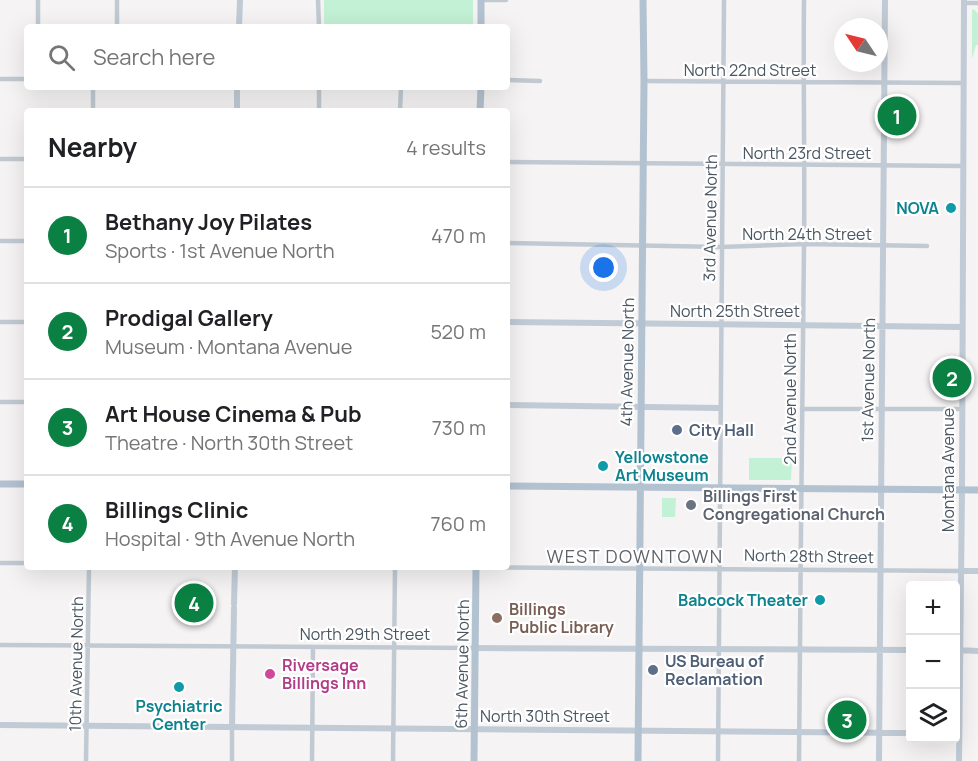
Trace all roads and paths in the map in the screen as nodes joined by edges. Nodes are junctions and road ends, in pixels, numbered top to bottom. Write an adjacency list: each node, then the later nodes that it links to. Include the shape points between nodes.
1 (38, 0): 13 (street)
2 (117, 0): 14 (street)
3 (240, 0): 15 (street)
4 (318, 0): 16 (street)
5 (481, 0): 6 (street); 17 (main road)
6 (506, 0)
7 (643, 0): 22 (main road, 4th Avenue North)
8 (724, 0): 23 (street, 3rd Avenue North)
9 (804, 0): 24 (street, 2nd Avenue North)
10 (885, 0): 26 (street, 1st Avenue North)
11 (964, 2): 12 (street); 25 (street, Montana Avenue)
12 (978, 3)
13 (38, 24)
14 (117, 24)
15 (239, 24)
16 (319, 24)
17 (481, 24)
18 (0, 79): 19 (street)
19 (24, 79)
20 (510, 80): 21 (street)
21 (540, 81)
22 (644, 81): 23 (street, North 22nd Street); 40 (main road, 4th Avenue North)
23 (722, 82): 24 (street, North 22nd Street); 41 (street, 3rd Avenue North)
24 (804, 83): 26 (street, North 22nd Street); 42 (street, 2nd Avenue North)
25 (964, 83): 26 (street, North 22nd Street); 43 (street, Montana Avenue)
26 (884, 84): 44 (street, 1st Avenue North)
27 (93, 90): 32 (street)
28 (237, 90): 33 (street)
29 (319, 90): 34 (street)
30 (401, 90): 35 (street)
31 (481, 90): 36 (main road)
32 (93, 108)
33 (237, 108)
34 (319, 108)
35 (400, 108)
36 (480, 108)
37 (0, 159): 38 (street)
38 (24, 159)
39 (510, 162): 40 (street, North 23rd Street)
40 (643, 164): 41 (street, North 23rd Street); 49 (main road, 4th Avenue North)
41 (723, 165): 42 (street, North 23rd Street); 52 (street, 3rd Avenue North)
42 (804, 165): 44 (street, North 23rd Street); 48 (street, 2nd Avenue North)
43 (963, 165): 44 (street, North 23rd Street); 60 (street, Montana Avenue)
44 (884, 166): 50 (street, 1st Avenue North)
45 (0, 241): 46 (street)
46 (24, 241)
47 (510, 243): 49 (street, North 24th Street)
48 (804, 244): 50 (street, North 24th Street); 52 (street, North 24th Street); 58 (street, 2nd Avenue North)
49 (642, 245): 52 (street, North 24th Street); 56 (main road, 4th Avenue North)
50 (883, 245): 51 (street, North 24th Street); 59 (street, 1st Avenue North)
51 (927, 246)
52 (722, 247): 57 (street, 3rd Avenue North)
53 (0, 322): 54 (street)
54 (24, 322)
55 (510, 322): 56 (street, North 25th Street)
56 (641, 324): 57 (street, North 25th Street); 64 (main road, 4th Avenue North)
57 (720, 324): 58 (street, North 25th Street); 65 (street, 3rd Avenue North)
58 (801, 325): 59 (street, North 25th Street); 67 (street, 2nd Avenue North)
59 (882, 326): 60 (street, North 25th Street); 68 (street, 1st Avenue North)
60 (962, 327): 69 (street, Montana Avenue)
61 (0, 402): 62 (street)
62 (24, 402)
63 (510, 405): 64 (street)
64 (640, 407): 65 (street); 73 (main road, 4th Avenue North)
65 (719, 408): 66 (street); 74 (street, 3rd Avenue North)
66 (728, 408)
67 (802, 409): 68 (street); 75 (street, 2nd Avenue North)
68 (881, 409): 69 (street); 76 (street, 1st Avenue North)
69 (962, 409): 77 (street, Montana Avenue)
70 (0, 484): 71 (main road)
71 (24, 484)
72 (510, 486): 73 (main road)
73 (640, 488): 74 (main road); 82 (main road, 4th Avenue North)
74 (718, 488): 75 (main road); 83 (street, 3rd Avenue North)
75 (802, 489): 76 (main road); 88 (street, 2nd Avenue North)
76 (881, 489): 77 (main road); 89 (street, 1st Avenue North)
77 (962, 490): 78 (main road); 90 (street, Montana Avenue)
78 (978, 490)
79 (0, 563): 80 (street)
80 (24, 563)
81 (510, 567): 82 (street, North 28th Street)
82 (639, 567): 83 (street, North 28th Street); 99 (main road, 4th Avenue North)
83 (720, 568): 88 (street, North 28th Street); 100 (street, 3rd Avenue North)
84 (89, 570): 94 (street, 10th Avenue North)
85 (235, 570): 95 (street)
86 (395, 570): 97 (street)
87 (476, 570): 98 (main road, 6th Avenue North)
88 (800, 570): 89 (street, North 28th Street); 101 (street, 2nd Avenue North)
89 (880, 570): 90 (street, North 28th Street); 102 (street, 1st Avenue North)
90 (961, 571): 91 (street, North 28th Street); 92 (street, Montana Avenue)
91 (978, 571)
92 (958, 635)
93 (0, 645): 94 (street, North 29th Street)
94 (89, 645): 95 (street, North 29th Street); 107 (street, 10th Avenue North)
95 (233, 646): 96 (street, North 29th Street); 108 (street)
96 (314, 647): 97 (street, North 29th Street); 109 (street)
97 (395, 648): 98 (street, North 29th Street); 110 (street)
98 (475, 648): 99 (street, North 29th Street); 111 (main road, 6th Avenue North)
99 (639, 649): 100 (street, North 29th Street); 112 (main road, 4th Avenue North)
100 (720, 649): 101 (street, North 29th Street); 113 (street, 3rd Avenue North)
101 (800, 650): 102 (street, North 29th Street); 114 (street, 2nd Avenue North)
102 (880, 650): 103 (street, North 29th Street); 115 (street, 1st Avenue North)
103 (906, 650)
104 (960, 650): 105 (street)
105 (978, 651)
106 (0, 725): 107 (street, North 30th Street)
107 (87, 726): 108 (street, North 30th Street); 118 (street, 10th Avenue North)
108 (232, 727): 109 (street, North 30th Street); 119 (street)
109 (313, 728): 110 (street, North 30th Street); 120 (street)
110 (394, 728): 111 (street, North 30th Street); 121 (street)
111 (474, 729): 112 (street, North 30th Street); 122 (main road, 6th Avenue North)
112 (638, 730): 113 (street, North 30th Street); 123 (main road, 4th Avenue North)
113 (718, 731): 114 (street, North 30th Street); 124 (street, 3rd Avenue North)
114 (799, 732): 115 (street, North 30th Street); 125 (street, 2nd Avenue North)
115 (879, 733): 116 (street, North 30th Street); 126 (street, 1st Avenue North)
116 (906, 733)
117 (957, 743): 127 (street, Montana Avenue)
118 (86, 761)
119 (232, 761)
120 (312, 761)
121 (393, 761)
122 (474, 761)
123 (638, 761)
124 (718, 761)
125 (799, 761)
126 (879, 761)
127 (958, 761)

